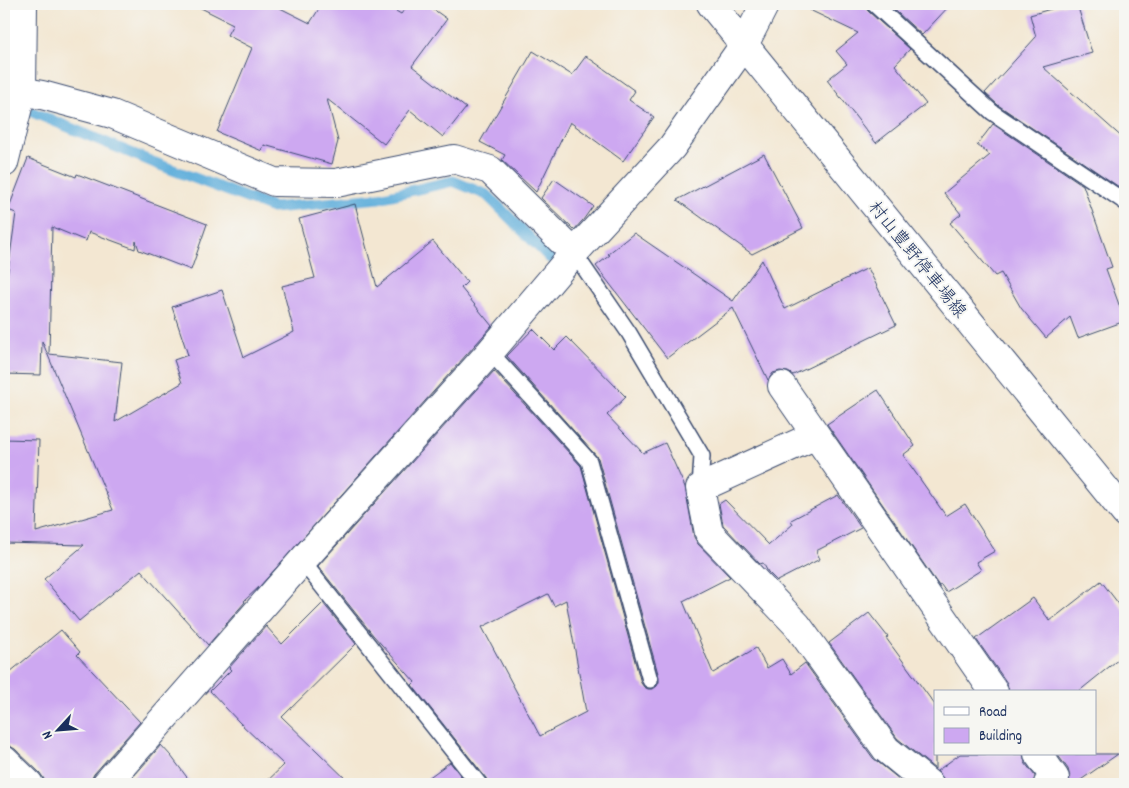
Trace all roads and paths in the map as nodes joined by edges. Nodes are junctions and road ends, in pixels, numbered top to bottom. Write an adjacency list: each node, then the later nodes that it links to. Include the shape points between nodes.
1 (23, 4): 6 (street)
2 (711, 4): 5 (street, 村山豊野停車場線)
3 (764, 4): 5 (street)
4 (874, 4): 8 (lane, via 992,112)
5 (744, 45): 9 (street, via 672,147); 14 (street, 村山豊野停車場線)
6 (13, 90): 7 (street); 9 (street, via 112,114 274,182 336,183 454,159 490,170)
7 (4, 163)
8 (1125, 202)
9 (574, 254): 10 (street); 13 (lane, via 629,333 702,456)
10 (490, 352): 15 (street); 16 (lane, via 589,461)
11 (782, 386): 12 (street)
12 (816, 435): 13 (street); 17 (street)
13 (700, 488): 23 (street, via 709,533 797,624 886,749)
14 (1125, 513)
15 (302, 561): 21 (street); 22 (lane)
16 (650, 680)
17 (993, 690)
18 (1039, 756): 24 (street, via 1055,778)
19 (4, 760): 20 (street)
20 (29, 784)
21 (106, 784)
22 (479, 784)
23 (929, 784)
24 (1048, 784)

